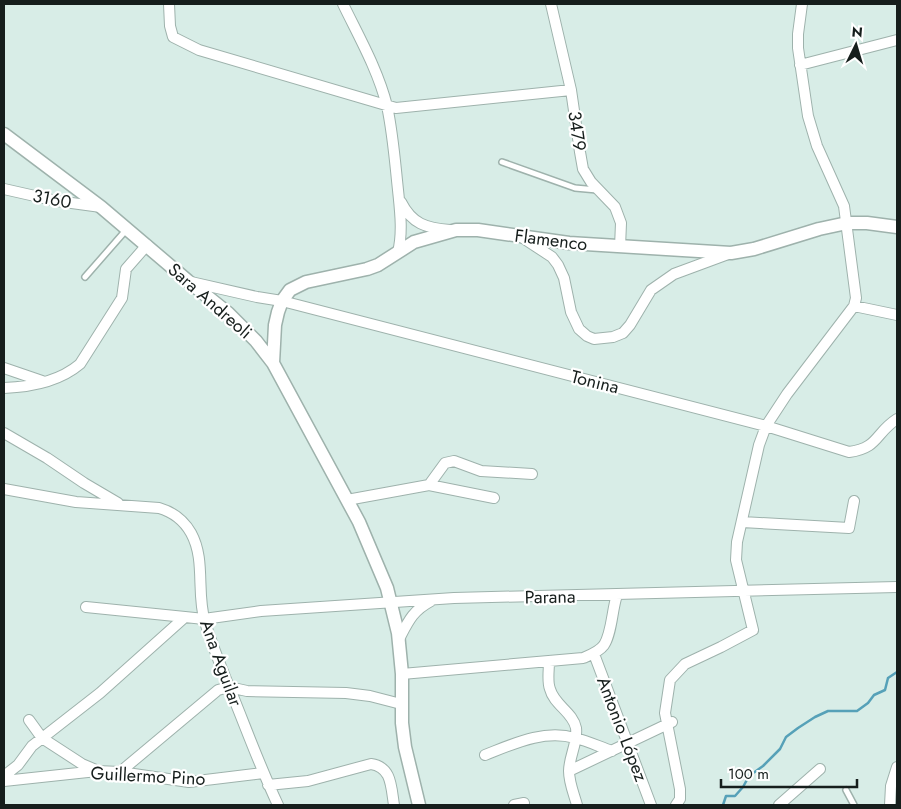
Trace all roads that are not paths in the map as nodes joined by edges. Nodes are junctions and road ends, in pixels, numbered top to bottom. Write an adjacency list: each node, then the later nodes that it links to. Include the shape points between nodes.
1 (168, 4): 8 (street, via 174,37 199,50)
2 (343, 4): 8 (street, via 368,54)
3 (552, 4): 7 (street, 3479)
4 (802, 4): 6 (street, via 798,34)
5 (897, 40): 6 (street)
6 (800, 65): 15 (street, via 812,131 840,194)
7 (571, 90): 8 (street, via 396,108); 12 (street, 3479, via 583,169)
8 (386, 105): 13 (street)
9 (4, 134): 14 (street, Sara Andreoli)
10 (502, 162): 12 (lane, via 575,188)
11 (4, 189): 14 (street, 3160)
12 (600, 190): 21 (street, 3479, via 619,216)
13 (399, 199): 18 (street, via 416,222 431,228); 22 (street, via 401,235)
14 (101, 207): 17 (street, Sara Andreoli)
15 (847, 223): 16 (street, Flamenco); 23 (street, Flamenco); 27 (street, via 855,284)
16 (897, 227)
17 (127, 229): 20 (street, Sara Andreoli); 24 (lane)
18 (456, 230): 19 (street, Flamenco); 22 (street, Flamenco, via 414,242)
19 (520, 236): 21 (street, Flamenco); 23 (street, via 552,257 558,265 579,329 594,339 613,337 623,332 651,290 674,274)
20 (147, 245): 25 (street, Sara Andreoli); 31 (street, via 126,270 122,298 80,364 72,371)
21 (620, 247): 23 (street, Flamenco)
22 (398, 252): 26 (street, Flamenco, via 367,269 306,282 290,290)
23 (731, 253)
24 (85, 277)
25 (188, 281): 26 (street, Tonina); 29 (street, Sara Andreoli, via 244,327)
26 (282, 301): 29 (street, via 275,325); 34 (street, Tonina)
27 (854, 306): 28 (street); 34 (street, via 786,394)
28 (897, 315)
29 (272, 362): 40 (street, Sara Andreoli)
30 (4, 368): 31 (street)
31 (43, 382): 32 (street, via 21,388)
32 (4, 388)
33 (897, 420): 34 (street, Tonina, via 872,445 849,452)
34 (766, 426): 43 (street)
35 (4, 433): 42 (street)
36 (532, 474): 37 (street, via 481,471 454,461 445,463)
37 (429, 485): 39 (street); 40 (street)
38 (4, 489): 42 (street, via 76,502)
39 (494, 498)
40 (347, 500): 48 (street, Sara Andreoli)
41 (854, 501): 43 (street, via 849,528)
42 (121, 505): 51 (street, Ana Aguilar, via 172,511 191,533 198,554)
43 (742, 522): 45 (street, via 736,560)
44 (897, 587): 45 (street, Parana)
45 (743, 592): 46 (street, Parana); 59 (street, via 753,630 678,670 670,680 665,713)
46 (617, 595): 47 (street, Parana); 53 (street, via 607,638)
47 (434, 600): 48 (street, Parana); 52 (street, via 410,617)
48 (391, 602): 51 (street, Parana, via 262,611); 52 (street, Sara Andreoli)
49 (86, 607): 50 (street, Parana)
50 (185, 617): 51 (street, Parana); 60 (street, via 100,693)
51 (204, 619): 56 (street, Ana Aguilar)
52 (398, 641): 55 (street, Sara Andreoli)
53 (594, 654): 54 (street); 62 (street, Antonio López)
54 (549, 662): 55 (street); 61 (street, via 549,689 576,727)
55 (402, 674): 57 (street, Sara Andreoli)
56 (229, 687): 57 (street, via 247,691 370,696); 69 (street, via 218,690); 70 (street, Ana Aguilar)
57 (401, 704): 77 (street, Sara Andreoli, via 404,747)
58 (29, 720): 60 (street)
59 (669, 723): 62 (street); 80 (street, via 680,789)
60 (42, 738): 68 (street); 71 (street)
61 (575, 738): 63 (street); 64 (street, via 539,736); 67 (street)
62 (628, 744): 63 (street); 79 (street, Antonio López)
63 (612, 751): 67 (street)
64 (485, 755)
65 (897, 767): 83 (street)
66 (820, 769): 81 (street)
67 (569, 770): 78 (street)
68 (96, 771): 69 (street, Guillermo Pino); 72 (street, Guillermo Pino)
69 (120, 772): 70 (street, Guillermo Pino, via 189,782)
70 (263, 773): 73 (street, Ana Aguilar)
71 (4, 776)
72 (4, 781)
73 (268, 785): 75 (street, Ana Aguilar); 76 (street, via 308,781 371,764 380,765 388,775)
74 (846, 790): 82 (lane)
75 (278, 805)
76 (394, 805)
77 (419, 805)
78 (577, 805)
79 (651, 805)
80 (676, 805)
81 (779, 805)
82 (854, 805)
83 (890, 805)

